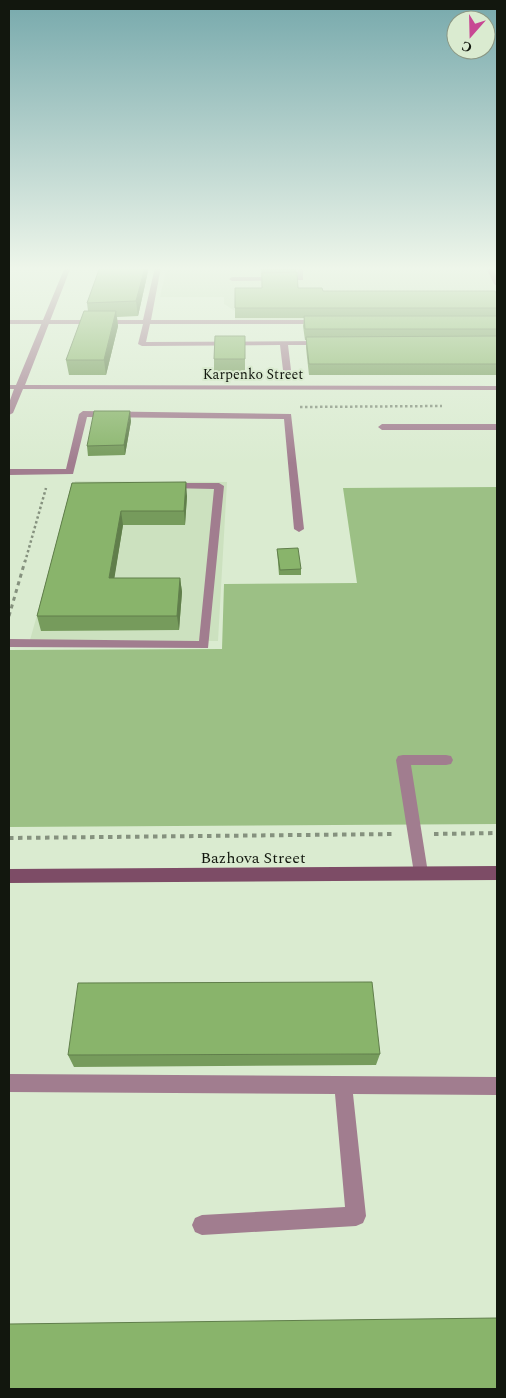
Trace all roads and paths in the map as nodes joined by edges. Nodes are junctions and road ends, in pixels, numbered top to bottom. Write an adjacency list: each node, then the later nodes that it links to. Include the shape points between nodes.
1 (41, 332): 7 (street)
2 (144, 332): 4 (street, via 142,344)
3 (332, 343): 4 (street)
4 (284, 344): 5 (street)
5 (287, 370)
6 (9, 388): 7 (street, Karpenko Street)
7 (19, 388): 8 (street, Karpenko Street); 11 (street)
8 (497, 388)
9 (448, 406): 10 (path)
10 (298, 407)
11 (9, 413)
12 (382, 427): 13 (street)
13 (497, 427)
14 (9, 472): 15 (street)
15 (50, 472): 17 (street, via 70,472 83,414 288,416); 18 (path)
16 (163, 486): 19 (street, via 218,486 204,645)
17 (299, 529)
18 (9, 616)
19 (9, 643)
20 (446, 760): 22 (street, via 402,760)
21 (497, 833): 22 (path)
22 (415, 834): 23 (path); 24 (street)
23 (9, 838)
24 (421, 873): 25 (street, Bazhova Street); 26 (street, Bazhova Street)
25 (497, 873)
26 (9, 876)
27 (9, 1083): 28 (street)
28 (343, 1086): 29 (street); 30 (street, via 356,1216)
29 (497, 1086)
30 (202, 1225)

